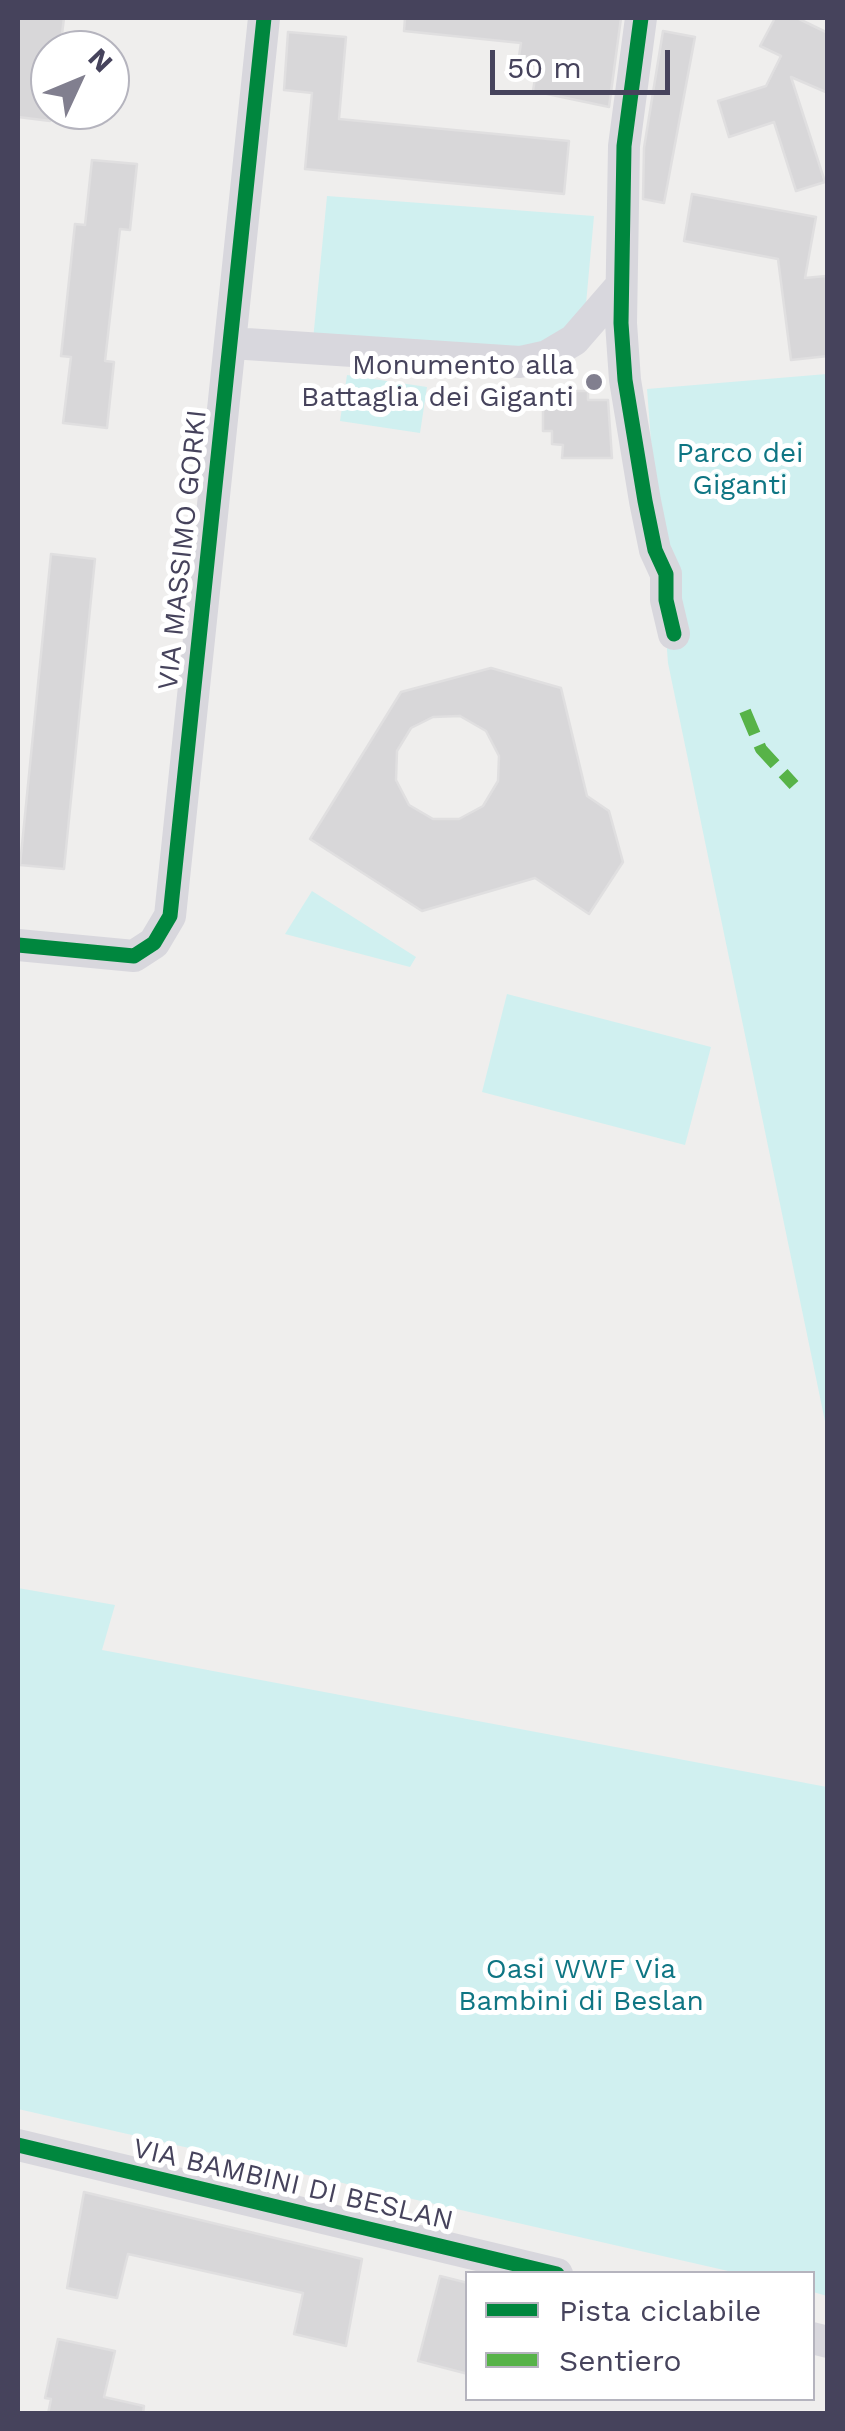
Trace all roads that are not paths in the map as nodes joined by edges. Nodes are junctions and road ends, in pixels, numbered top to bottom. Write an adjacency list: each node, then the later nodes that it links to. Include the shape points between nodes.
1 (264, 18): 4 (street, VIA MASSIMO GORKI)
2 (642, 18): 3 (street, via 624,146)
3 (620, 287): 4 (street, via 574,340 520,362); 5 (street, via 625,380)
4 (231, 343): 6 (street, VIA MASSIMO GORKI, via 167,923 134,956)
5 (674, 634)
6 (18, 946)
7 (18, 2146): 8 (street, VIA BAMBINI DI BESLAN)
8 (544, 2271)

